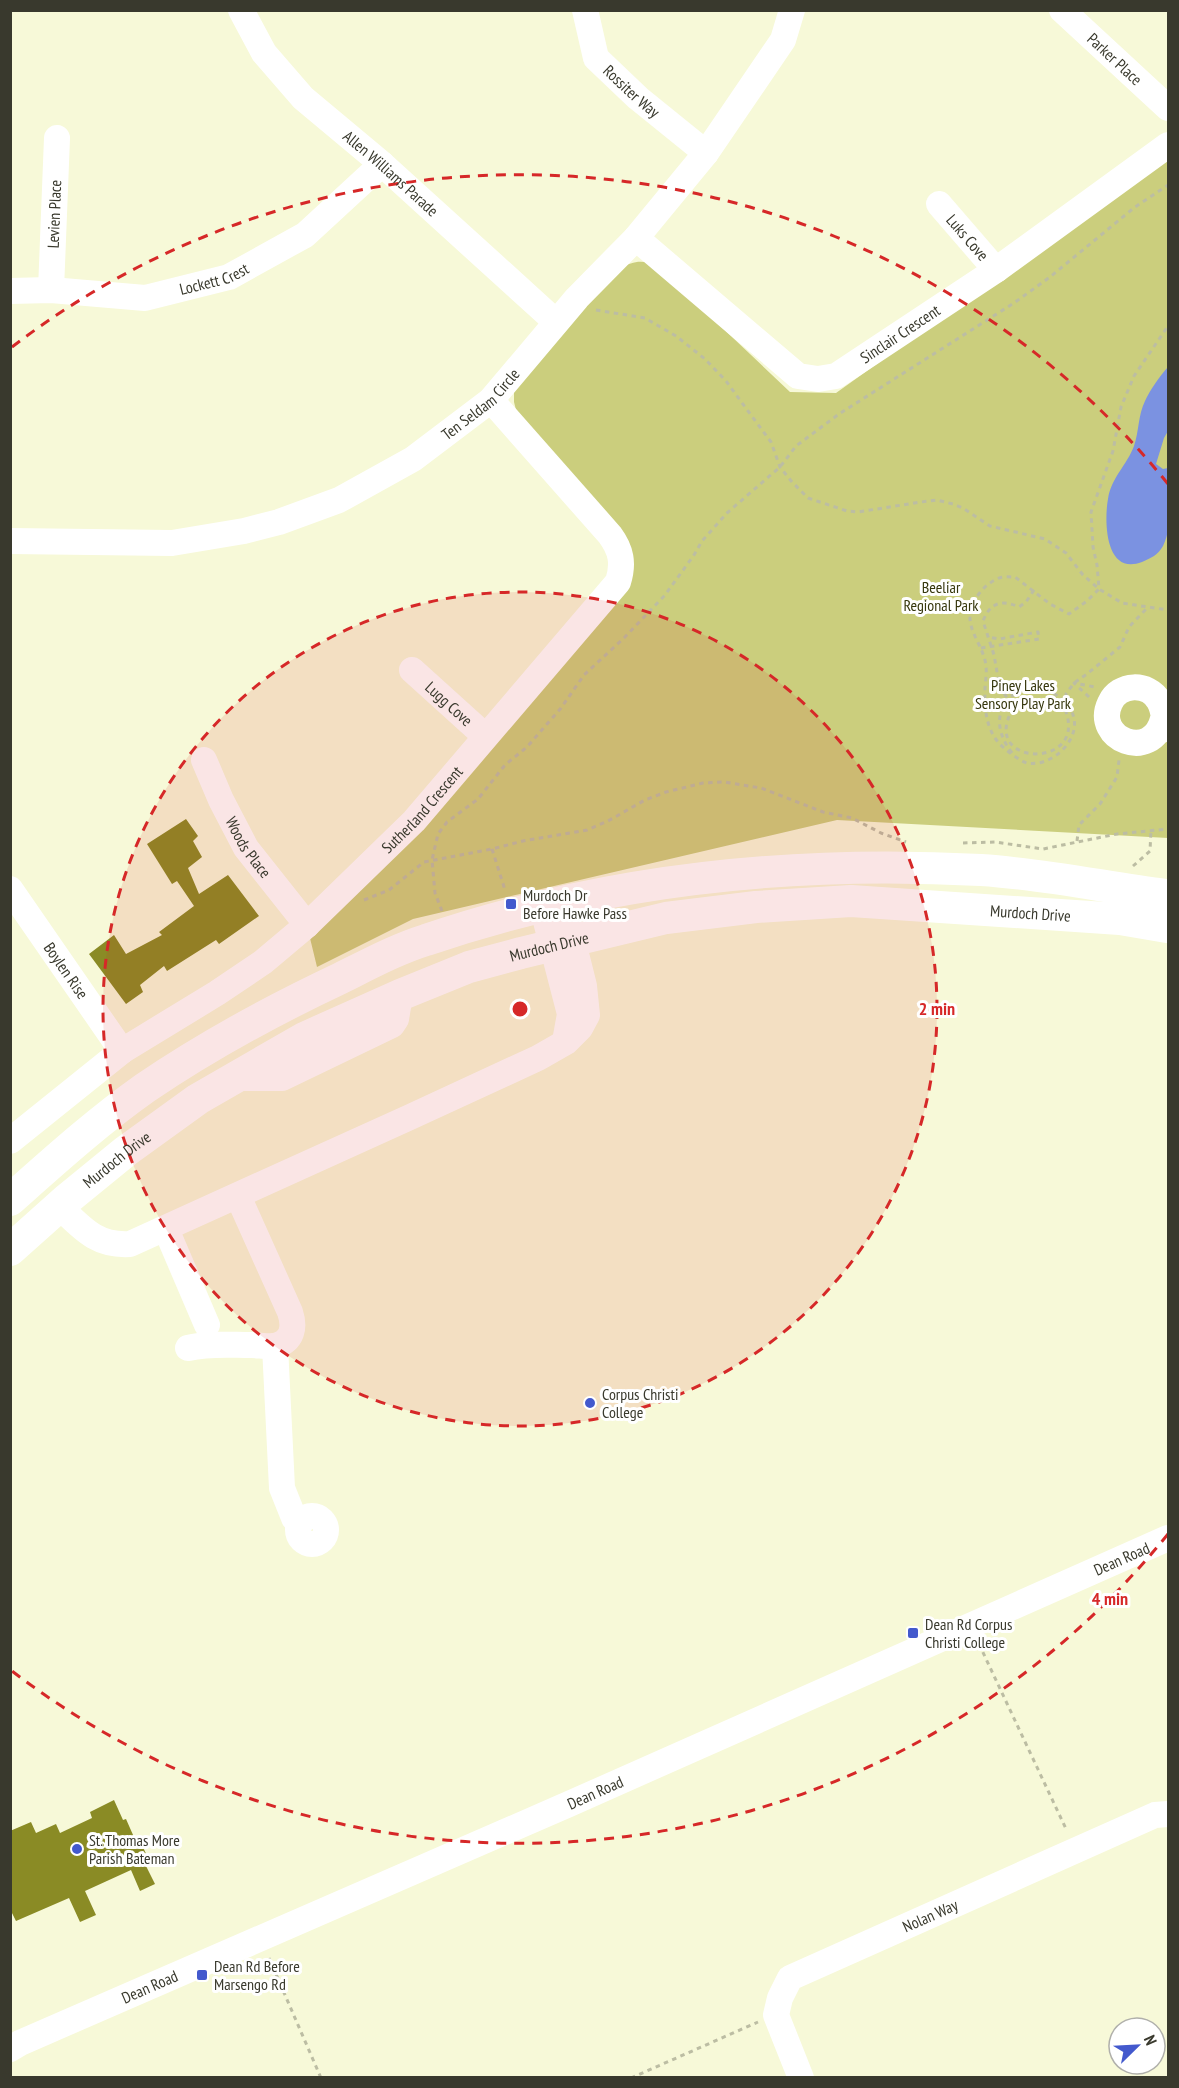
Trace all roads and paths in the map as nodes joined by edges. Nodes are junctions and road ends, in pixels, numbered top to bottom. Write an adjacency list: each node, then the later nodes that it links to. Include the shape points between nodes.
1 (241, 10): 9 (street, Allen Williams Parade, via 264,53 303,98)
2 (585, 10): 8 (street, Rossiter Way, via 596,58)
3 (792, 10): 8 (street, Ten Seldam Circle, via 783,40)
4 (1062, 10): 5 (street, Parker Place)
5 (1168, 108)
6 (57, 138): 14 (street, Levien Place)
7 (1168, 145): 13 (street, Sinclair Crescent)
8 (706, 153): 12 (street, Ten Seldam Circle)
9 (382, 164): 14 (street, Lockett Crest, via 305,235 229,277 144,298); 17 (street, Allen Williams Parade)
10 (1168, 185): 20 (path, via 1014,303 839,414 796,446)
11 (939, 204): 13 (street, Luks Cove)
12 (636, 238): 13 (street, Sinclair Crescent, via 798,376 818,379 836,376); 16 (street, Ten Seldam Circle)
13 (996, 270)
14 (51, 290): 15 (street, Lockett Crest)
15 (10, 291)
16 (577, 298): 17 (street, Ten Seldam Circle); 20 (path, via 593,309 645,318 705,359 771,442)
17 (556, 322): 19 (street, Ten Seldam Circle)
18 (1168, 326): 22 (path, via 1134,376 1121,407 1113,451 1091,512)
19 (490, 400): 21 (street, Ten Seldam Circle, via 403,465 339,500 279,522 172,543); 31 (street, Sutherland Crescent, via 610,535 619,548 621,565 618,582)
20 (780, 467): 22 (path, via 808,498 847,512 872,512 936,500 963,508 990,526 1045,539 1066,553); 44 (path, via 727,513 665,595 585,675 561,708 478,799 447,822 438,834 432,860 435,893)
21 (10, 541)
22 (1099, 589): 23 (path, via 1069,614); 24 (path, via 1122,603)
23 (1034, 590): 26 (path, via 1019,608 998,603 987,611 983,621); 27 (path, via 1015,577 999,578 984,587 972,605 970,620)
24 (1149, 606): 25 (path); 30 (path, via 1129,627 1120,647 1074,682 1066,694)
25 (1168, 610)
26 (988, 637): 27 (path, via 1038,633 1040,639); 33 (path, via 1003,692 1014,707 1006,722 1007,734)
27 (980, 646): 32 (path, via 987,666 988,724 996,741)
28 (412, 670): 31 (street, Lugg Cove)
29 (1058, 697): 30 (path); 32 (path, via 1038,689 1011,695 1003,705 999,724 1005,745); 33 (path, via 1067,713 1069,726 1065,737 1049,752)
30 (1070, 707): 36 (path, via 1073,730 1066,747 1052,759 1026,763)
31 (485, 736): 46 (street, Sutherland Crescent, via 414,821)
32 (1012, 753): 36 (path)
33 (1025, 754): 36 (path)
34 (1119, 758): 37 (path, via 1117,777 1100,804 1079,825)
35 (204, 760): 46 (street, Woods Place, via 246,849)
36 (1022, 760)
37 (1077, 842)
38 (492, 849): 41 (path)
39 (10, 889): 49 (street, Boylen Rise)
40 (1168, 893): 42 (main road, via 1012,873 877,868 692,878); 47 (main road, via 1164,914)
41 (506, 894)
42 (553, 904): 48 (street); 52 (main road, via 424,940 286,1004 143,1089)
43 (449, 910): 44 (path)
44 (443, 912): 45 (path)
45 (437, 915)
46 (307, 925): 49 (street, Sutherland Crescent, via 226,987)
47 (1168, 928): 48 (main road, Murdoch Drive, via 1120,919 851,902 756,907 666,918)
48 (563, 942): 51 (street, via 584,986 587,1015 566,1042); 53 (main road, Murdoch Drive, via 469,968 304,1038 198,1099)
49 (122, 1051): 50 (street, Sutherland Crescent)
50 (10, 1141)
51 (238, 1196): 54 (street); 57 (street, via 294,1323 287,1339)
52 (10, 1200)
53 (59, 1206): 54 (street, via 83,1229 113,1245 130,1244); 55 (main road, Murdoch Drive)
54 (166, 1229): 56 (street)
55 (10, 1250)
56 (207, 1325)
57 (275, 1346): 58 (street); 59 (street, via 282,1488)
58 (188, 1348)
59 (300, 1524)
60 (1168, 1538): 61 (street, Dean Road)
61 (971, 1625): 63 (path); 66 (street, Dean Road)
62 (1168, 1814): 63 (street, Nolan Way, via 1155,1815)
63 (1077, 1851): 65 (street, Nolan Way, via 790,1978)
64 (265, 1950): 67 (path)
65 (776, 2015): 68 (path); 69 (street)
66 (14, 2045)
67 (321, 2078)
68 (631, 2078)
69 (801, 2078)

